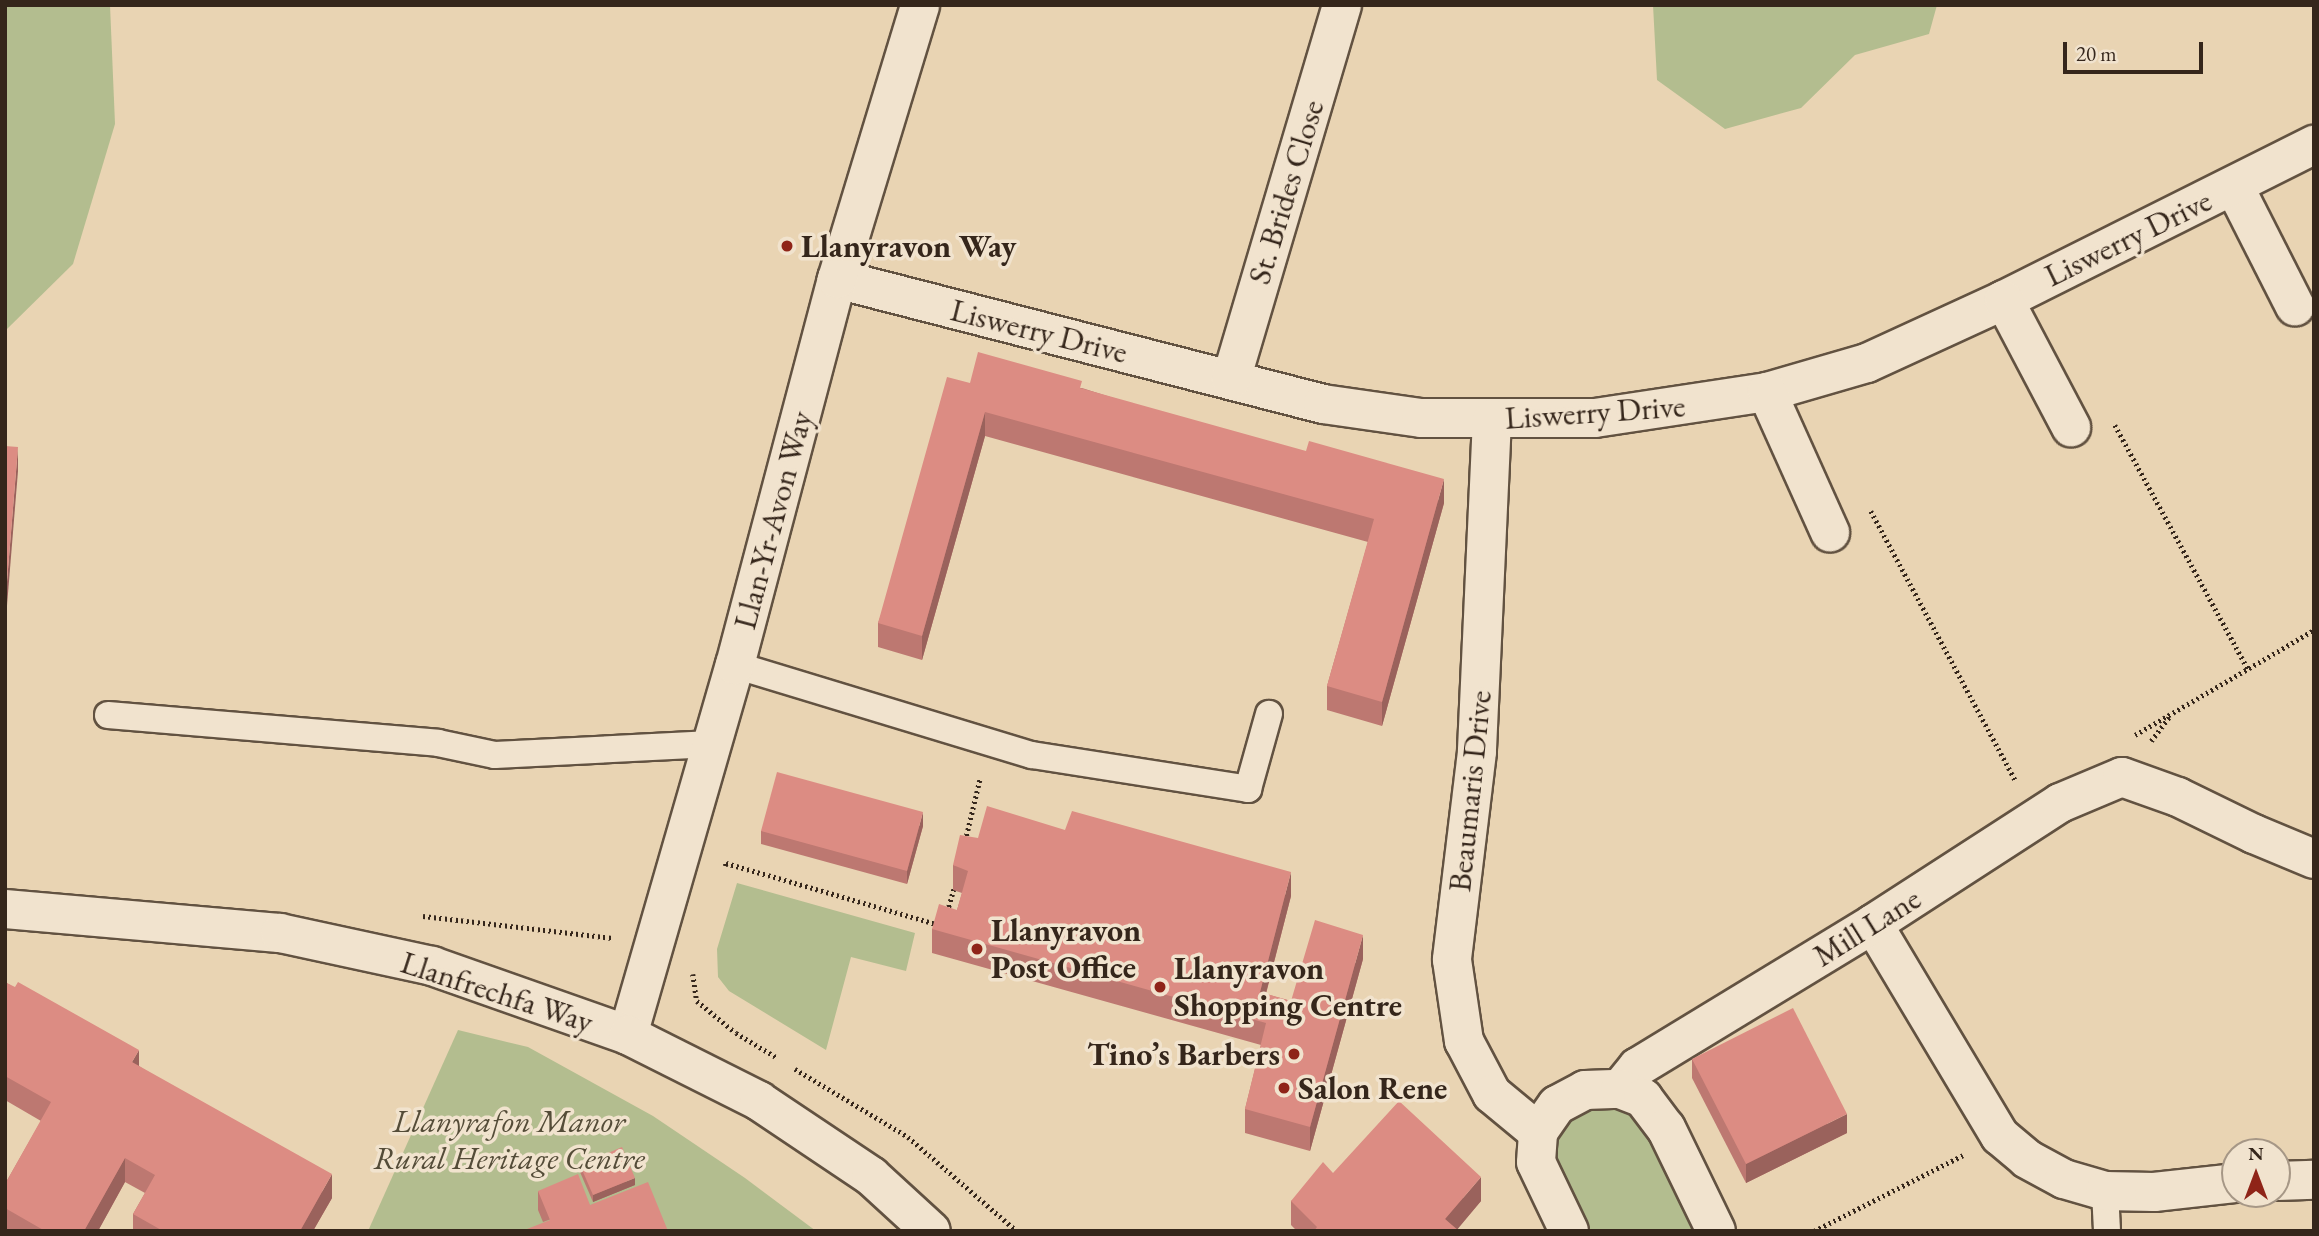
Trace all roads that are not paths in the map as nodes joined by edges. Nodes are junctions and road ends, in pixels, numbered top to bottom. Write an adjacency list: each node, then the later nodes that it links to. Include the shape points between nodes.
1 (920, 5): 5 (street, Llan-Yr-Avon Way)
2 (1342, 5): 8 (street, St. Brides Close)
3 (2314, 145): 4 (street, Liswerry Drive)
4 (2234, 186): 6 (street, Liswerry Drive); 7 (street)
5 (837, 279): 8 (street, Liswerry Drive); 13 (street, Llan-Yr-Avon Way)
6 (2004, 300): 9 (street, Liswerry Drive, via 1867,362); 11 (street)
7 (2295, 306)
8 (1231, 380): 10 (street, Liswerry Drive, via 1323,404 1421,418)
9 (1767, 392): 10 (street, Liswerry Drive, via 1595,418); 12 (street)
10 (1492, 419): 22 (street, Beaumaris Drive, via 1477,752 1452,960 1464,1041 1492,1094)
11 (2071, 427)
12 (1830, 533)
13 (735, 665): 14 (lane, via 1032,755 1248,789); 16 (street, Llan-Yr-Avon Way)
14 (1269, 714)
15 (108, 715): 16 (lane, via 438,743 495,755)
16 (712, 744): 20 (street, Llan-Yr-Avon Way)
17 (2314, 859): 19 (street, Mill Lane, via 2178,797 2122,777 2060,803)
18 (5, 909): 20 (street, Llanfrechfa Way, via 280,933 432,966)
19 (1873, 924): 21 (street, Mill Lane, via 1638,1067); 26 (street, via 2000,1136 2027,1159 2064,1179)
20 (628, 1034): 27 (street, Llanfrechfa Way, via 759,1101 871,1176)
21 (1620, 1089): 22 (street, via 1585,1090 1557,1105); 29 (street, via 1643,1098 1666,1128)
22 (1538, 1132): 28 (street, via 1536,1162)
23 (2314, 1180): 24 (street)
24 (2291, 1181)
25 (2221, 1185): 26 (street, via 2154,1192)
26 (2105, 1191): 30 (lane)
27 (931, 1231)
28 (1569, 1231)
29 (1716, 1231)
30 (2107, 1231)

